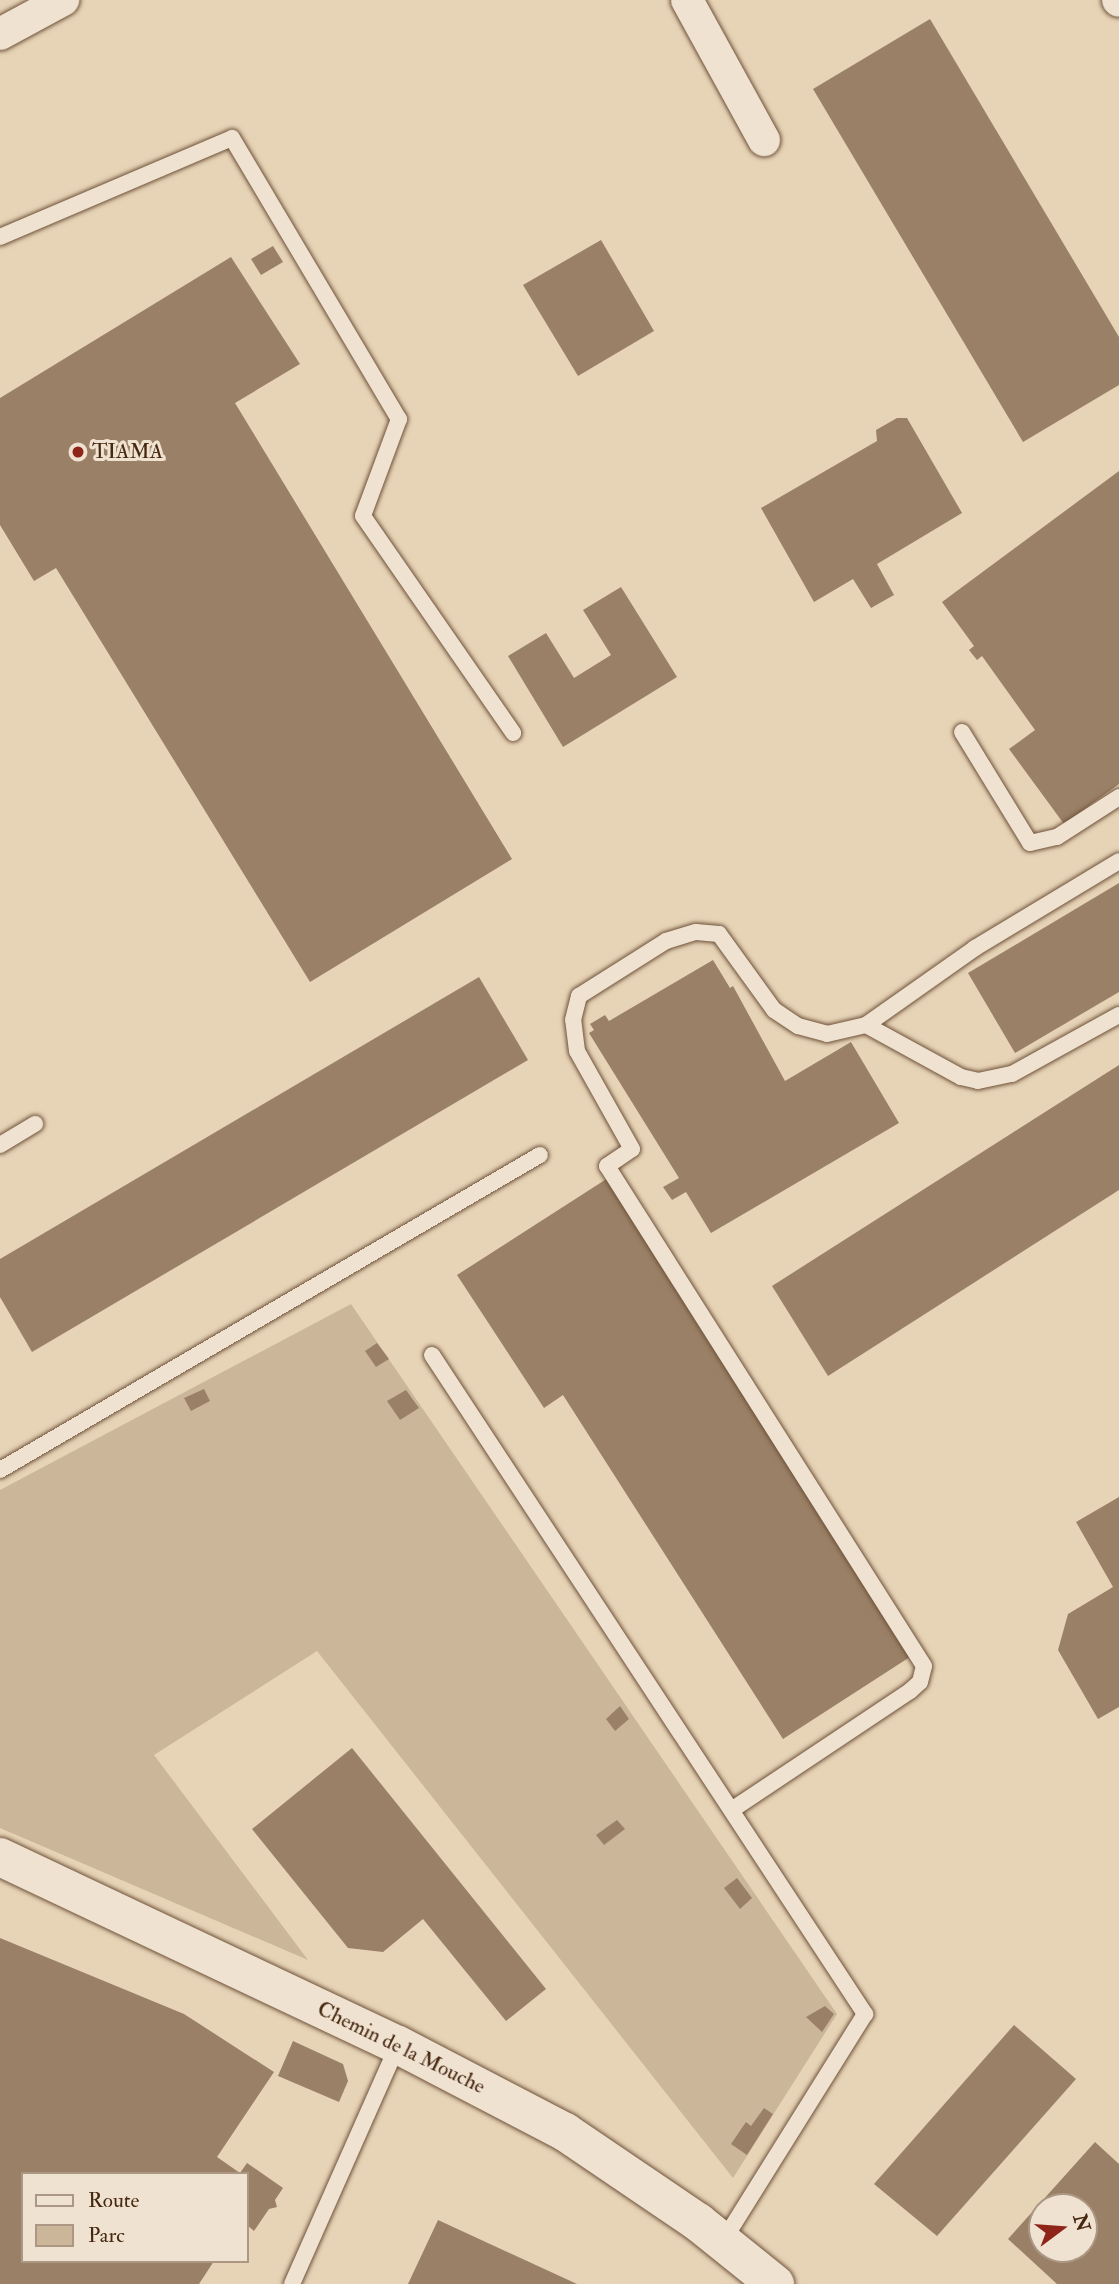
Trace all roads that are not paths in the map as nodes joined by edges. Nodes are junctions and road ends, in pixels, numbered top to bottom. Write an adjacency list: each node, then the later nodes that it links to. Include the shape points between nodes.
1 (63, 0): 3 (street)
2 (687, 0): 4 (street)
3 (0, 34)
4 (764, 139)
5 (0, 237): 7 (lane, via 232,138 398,419 363,516)
6 (962, 732): 8 (lane, via 1030,843 1057,837)
7 (513, 733)
8 (1119, 797)
9 (1119, 861): 11 (lane, via 975,948)
10 (1119, 1014): 11 (lane, via 1012,1074 978,1081 961,1077)
11 (866, 1025): 17 (lane, via 827,1034 798,1026 775,1010 719,934 696,932 666,941 579,996 573,1020 577,1051 632,1149 607,1166 924,1666 920,1682 910,1691)
12 (35, 1124): 13 (lane)
13 (0, 1145)
14 (540, 1155): 16 (lane)
15 (432, 1355): 17 (lane)
16 (0, 1470)
17 (733, 1809): 20 (lane, via 865,2014)
18 (0, 1857): 19 (street, Chemin de la Mouche)
19 (398, 2045): 20 (street, Chemin de la Mouche, via 565,2132); 21 (lane)
20 (723, 2241): 22 (street, Chemin de la Mouche)
21 (292, 2284)
22 (775, 2284)

